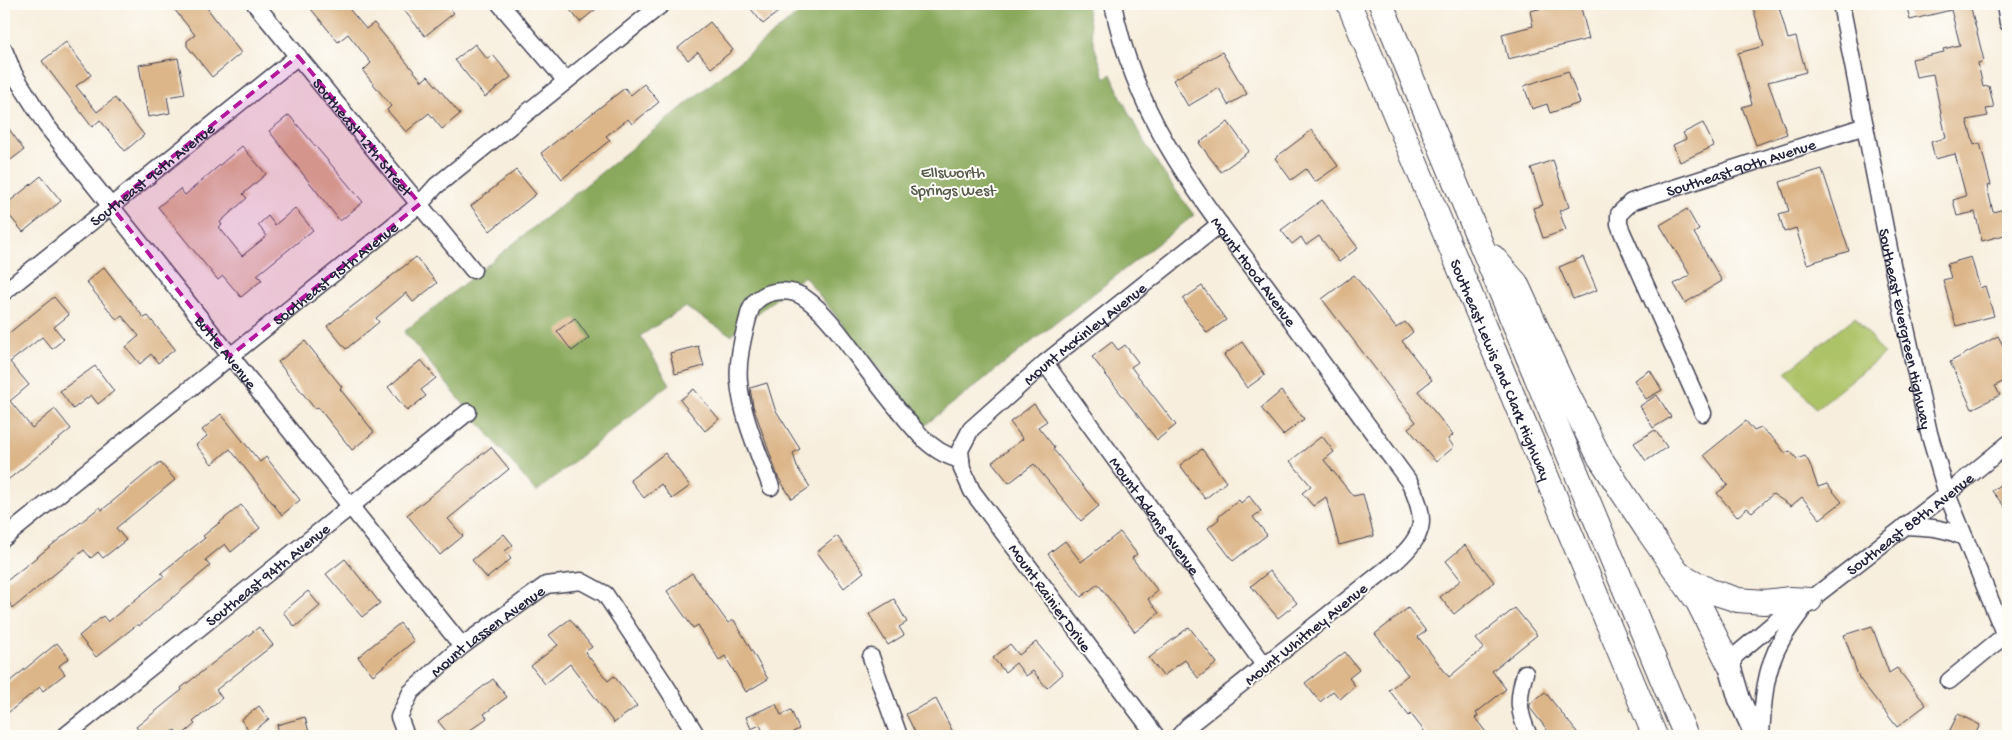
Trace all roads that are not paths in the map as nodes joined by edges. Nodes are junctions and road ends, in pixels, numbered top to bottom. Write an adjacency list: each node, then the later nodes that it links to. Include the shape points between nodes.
1 (255, 4): 11 (street, Southeast 12th Street)
2 (500, 4): 12 (street)
3 (662, 4): 12 (street, Southeast 95th Avenue)
4 (1113, 4): 16 (street, Mount Hood Avenue, via 1125,54 1144,103 1178,165)
5 (1349, 4): 49 (highway, Southeast Lewis and Clark Highway)
6 (1382, 4): 17 (highway, Southeast Lewis and Clark Highway)
7 (1841, 4): 13 (street, Southeast Evergreen Highway)
8 (2005, 4): 9 (street)
9 (2008, 23)
10 (4, 50): 15 (street, Butte Avenue, via 14,74 46,126)
11 (298, 56): 14 (street, Southeast 12th Street); 15 (street, Southeast 96th Avenue)
12 (566, 81): 14 (street, Southeast 95th Avenue, via 436,186)
13 (1865, 126): 23 (street, Southeast 90th Avenue, via 1631,202 1619,214 1622,232); 27 (street, Southeast Evergreen Highway, via 1929,433)
14 (420, 204): 18 (street, Southeast 12th Street); 20 (street, Southeast 95th Avenue)
15 (111, 206): 19 (street, Southeast 96th Avenue); 20 (street, Butte Avenue)
16 (1220, 224): 21 (street, Mount McKinley Avenue); 29 (street, Mount Hood Avenue, via 1410,483 1420,504)
17 (1481, 244): 33 (highway, via 1516,283 1600,458); 50 (highway, Southeast Lewis and Clark Highway)
18 (473, 270)
19 (4, 292)
20 (230, 356): 28 (street, Butte Avenue); 31 (street, Southeast 95th Avenue)
21 (1046, 363): 25 (street, Mount McKinley Avenue, via 971,429); 39 (street, Mount Adams Avenue)
22 (468, 412): 28 (street, Southeast 94th Avenue)
23 (1703, 413)
24 (2008, 444): 27 (street, Southeast 88th Avenue)
25 (961, 455): 26 (street, via 950,458 920,436 816,307 792,292 779,291 767,294 750,310 738,380 744,412); 46 (street, Mount Rainier Drive, via 962,469 972,491)
26 (771, 487)
27 (1947, 494): 30 (street, Southeast 88th Avenue); 32 (street, Southeast Evergreen Highway)
28 (350, 506): 36 (street, Butte Avenue); 42 (street, Southeast 94th Avenue)
29 (1422, 523): 39 (street, Mount Whitney Avenue, via 1406,552)
30 (1905, 526): 32 (street, via 1938,528); 34 (street, Southeast 88th Avenue)
31 (4, 538)
32 (1965, 538): 35 (street, Southeast Evergreen Highway)
33 (1678, 573): 34 (highway, via 1710,591 1738,600); 38 (highway, via 1698,602)
34 (1810, 600): 38 (street, via 1793,607); 52 (street, via 1780,642 1768,671)
35 (2007, 639): 41 (street)
36 (462, 646): 43 (street, Mount Lassen Avenue, via 411,692 400,717); 44 (street, Mount Lassen Avenue, via 546,585 581,581 605,594)
37 (871, 657): 45 (street)
38 (1729, 664): 51 (main road, via 1739,698)
39 (1265, 666): 47 (street, Mount Whitney Avenue)
40 (1525, 673): 48 (street, via 1519,693 1521,719)
41 (1949, 682)
42 (65, 736)
43 (406, 736)
44 (697, 736)
45 (900, 736)
46 (1156, 736)
47 (1179, 736)
48 (1529, 736)
49 (1655, 736)
50 (1686, 736)
51 (1756, 736)
52 (1761, 736)

